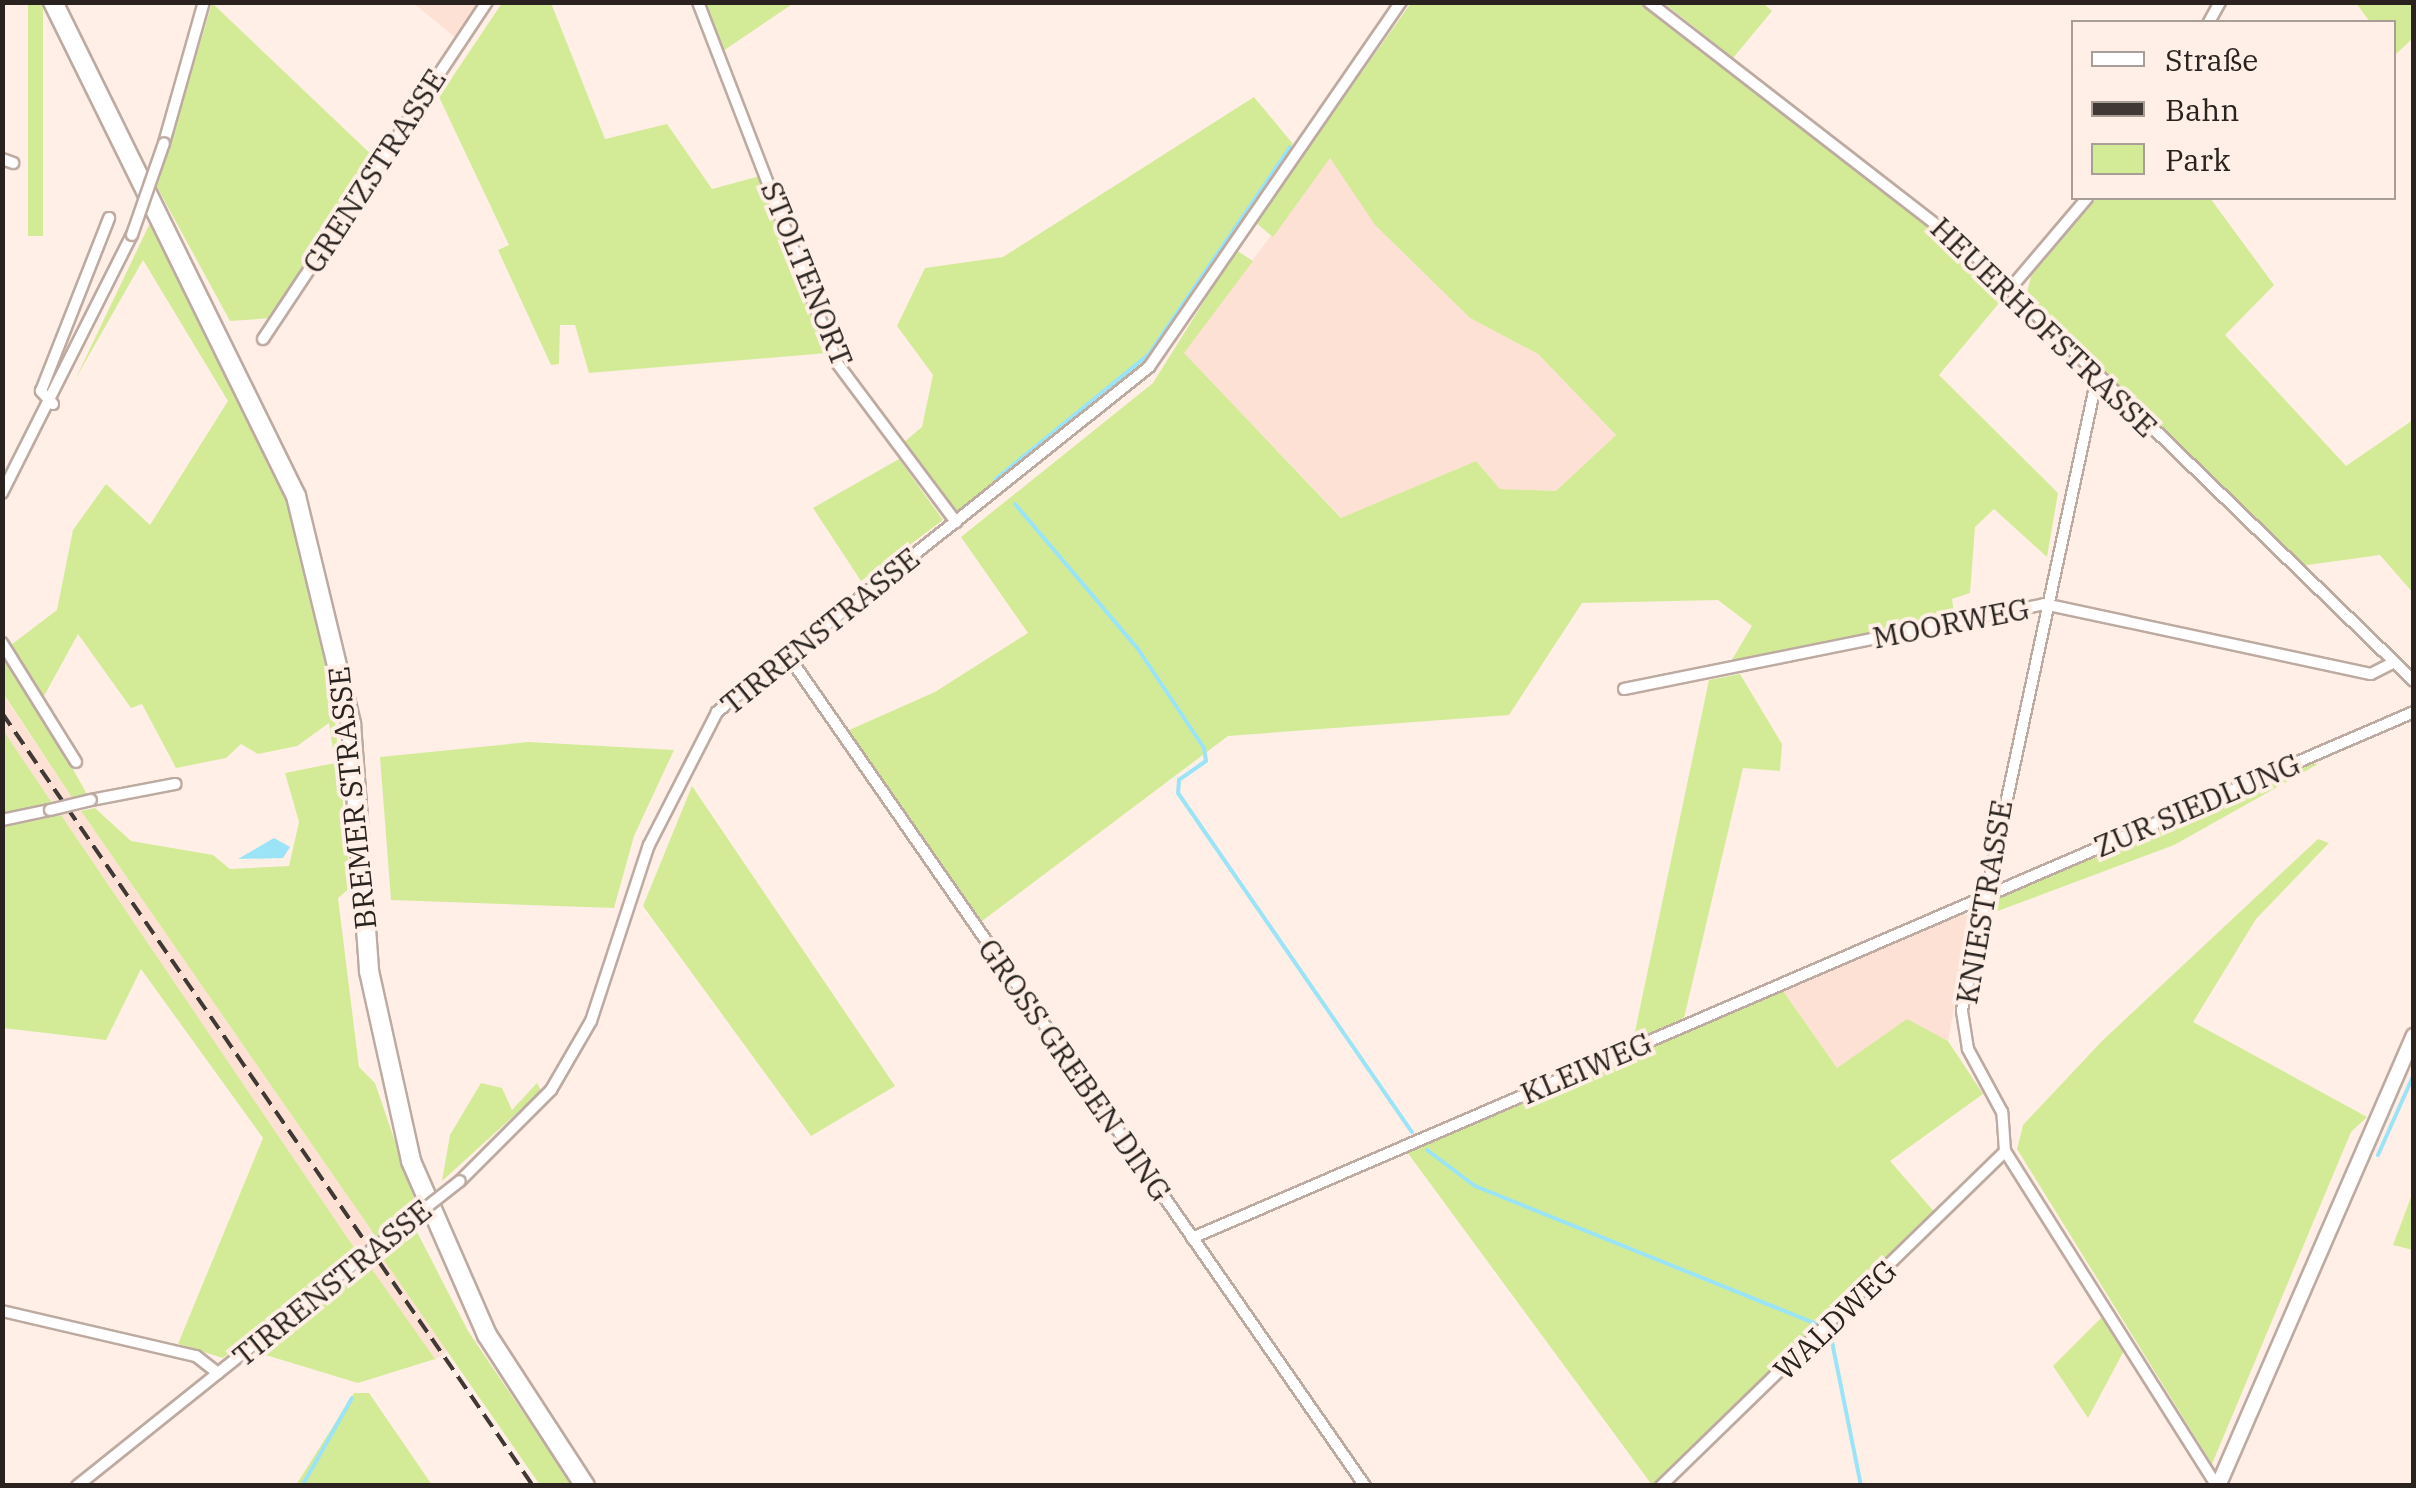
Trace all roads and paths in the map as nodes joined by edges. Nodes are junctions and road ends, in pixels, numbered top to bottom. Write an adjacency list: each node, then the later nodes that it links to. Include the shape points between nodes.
1 (53, 2): 32 (main road, BREMER STRASSE, via 296,496 351,724 369,971 412,1161 488,1336)
2 (204, 2): 12 (street, bridge, via 132,234)
3 (487, 2): 10 (street, GRENZSTRASSE)
4 (698, 2): 14 (street, STOLTENORT, via 837,363)
5 (1401, 2): 14 (street, TIRRENSTRASSE, via 1150,367)
6 (1650, 2): 9 (street, HEUERHOFSTRASSE, via 1926,212)
7 (2085, 200): 9 (street)
8 (109, 218): 12 (street, via 41,390)
9 (2010, 290): 11 (street, HEUERHOFSTRASSE)
10 (263, 339)
11 (2097, 377): 15 (street, KNIESTRASSE); 18 (street, HEUERHOFSTRASSE)
12 (53, 404): 13 (street)
13 (2, 494)
14 (956, 522): 17 (street, TIRRENSTRASSE)
15 (2044, 604): 18 (street, MOORWEG, via 2371,674); 20 (street, MOORWEG); 25 (street, KNIESTRASSE)
16 (2, 643): 22 (street)
17 (786, 654): 28 (street, GROSS GREBEN DING); 30 (street, TIRRENSTRASSE, bridge, via 710,720 699,760 648,845 591,1021 552,1090 460,1181)
18 (2392, 664): 19 (street, HEUERHOFSTRASSE)
19 (2414, 681)
20 (1624, 690)
21 (2414, 712): 25 (street, ZUR SIEDLUNG)
22 (76, 762)
23 (174, 784): 24 (street, bridge)
24 (2, 820)
25 (1980, 897): 27 (street, KNIESTRASSE, via 1963,1030 2002,1112); 28 (street, KLEIWEG)
26 (2414, 1036): 35 (street)
27 (2004, 1151): 34 (street, WALDWEG); 35 (street, KNIESTRASSE)
28 (1192, 1238): 33 (street, GROSS GREBEN DING)
29 (2, 1311): 30 (street, TIRRENSTRASSE, via 196,1356)
30 (218, 1373): 31 (street, TIRRENSTRASSE)
31 (78, 1486)
32 (585, 1486)
33 (1365, 1486)
34 (1662, 1486)
35 (2217, 1486)

